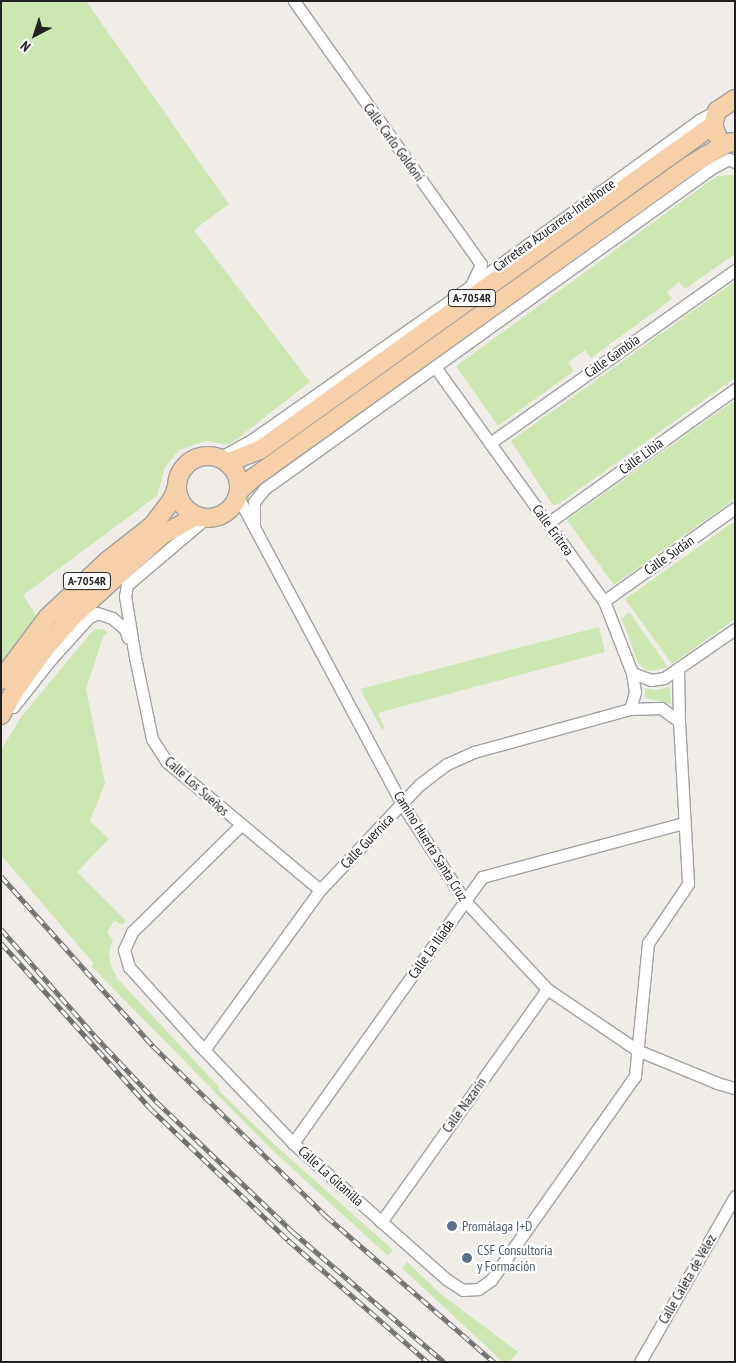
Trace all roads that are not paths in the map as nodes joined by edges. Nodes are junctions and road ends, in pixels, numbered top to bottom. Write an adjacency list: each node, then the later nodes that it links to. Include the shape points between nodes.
1 (294, 1): 9 (street, Calle Carlo Goldoni, via 481,264)
2 (735, 99): 3 (main road, A-7054R)
3 (715, 118): 4 (main road, A-7054R, via 717,136); 9 (street, Carretera Azucarera-Intelhorce, via 699,120); 13 (main road, Carretera Azucarera-Intelhorce / A-7054R, via 260,450 243,458)
4 (731, 142): 5 (main road, A-7054R)
5 (705, 157): 7 (street); 16 (main road, A-7054R, via 253,478)
6 (735, 162): 7 (street, via 729,159)
7 (678, 192): 10 (street)
8 (735, 270): 12 (street, Calle Gambia)
9 (472, 285): 13 (street, Carretera Azucarera-Intelhorce)
10 (435, 367): 12 (street, Calle Eritrea); 14 (street)
11 (735, 389): 19 (street, Calle Libia)
12 (490, 443): 19 (street, Calle Eritrea)
13 (223, 460): 15 (main road, A-7054R, via 209,456 190,462 181,473); 16 (main road, via 237,475)
14 (279, 478): 16 (street, via 269,479); 20 (street, via 254,502)
15 (177, 487): 18 (main road, via 182,504); 26 (main road, A-7054R, via 172,500 152,525 106,562 48,617)
16 (238, 494): 18 (main road, A-7054R, via 229,511 214,518); 20 (street, Camino Huerta Santa Cruz)
17 (735, 508): 21 (street, Calle Sudán)
18 (201, 517): 23 (street, Calle Los Sueños, via 126,585); 28 (main road, A-7054R, via 162,535 72,617 43,651)
19 (548, 523): 21 (street, Calle Eritrea)
20 (254, 527): 30 (street, Camino Huerta Santa Cruz)
21 (604, 601): 25 (street, Calle Eritrea)
22 (735, 629): 24 (street)
23 (135, 656): 28 (street, via 125,630 118,622 97,613 88,618 51,659 15,705); 32 (street, Calle Los Sueños, via 152,739 167,762)
24 (678, 670): 25 (street, via 664,678 650,680); 29 (street)
25 (632, 672): 27 (street, Calle Eritrea, via 635,692)
26 (1, 680)
27 (630, 709): 29 (street, Calle Guernica, via 661,708); 30 (street, Calle Guernica, via 474,752 447,764 419,785)
28 (1, 715)
29 (678, 721): 31 (street)
30 (402, 804): 33 (street, Calle Guernica); 34 (street, Camino Huerta Santa Cruz)
31 (684, 823): 34 (street, Calle La Ilíada, via 482,877); 37 (street, via 688,884 648,943)
32 (241, 825): 33 (street, Calle Los Sueños); 36 (street, Calle La Gitanilla, via 132,932 124,950 129,967)
33 (320, 890): 36 (street, Calle Guernica)
34 (464, 901): 35 (street, Camino Huerta Santa Cruz); 39 (street, Calle La Ilíada)
35 (547, 989): 37 (street, Camino Huerta Santa Cruz); 41 (street, Calle Nazarín)
36 (204, 1050): 39 (street, Calle La Gitanilla)
37 (637, 1050): 38 (street, Camino Huerta Santa Cruz, via 717,1084); 41 (street, Calle La Gitanilla, via 635,1076 491,1280 478,1288 463,1290)
38 (735, 1088)
39 (293, 1142): 41 (street, Calle La Gitanilla)
40 (735, 1196): 42 (street, Calle Caleta de Vélez)
41 (381, 1222)
42 (640, 1362)

